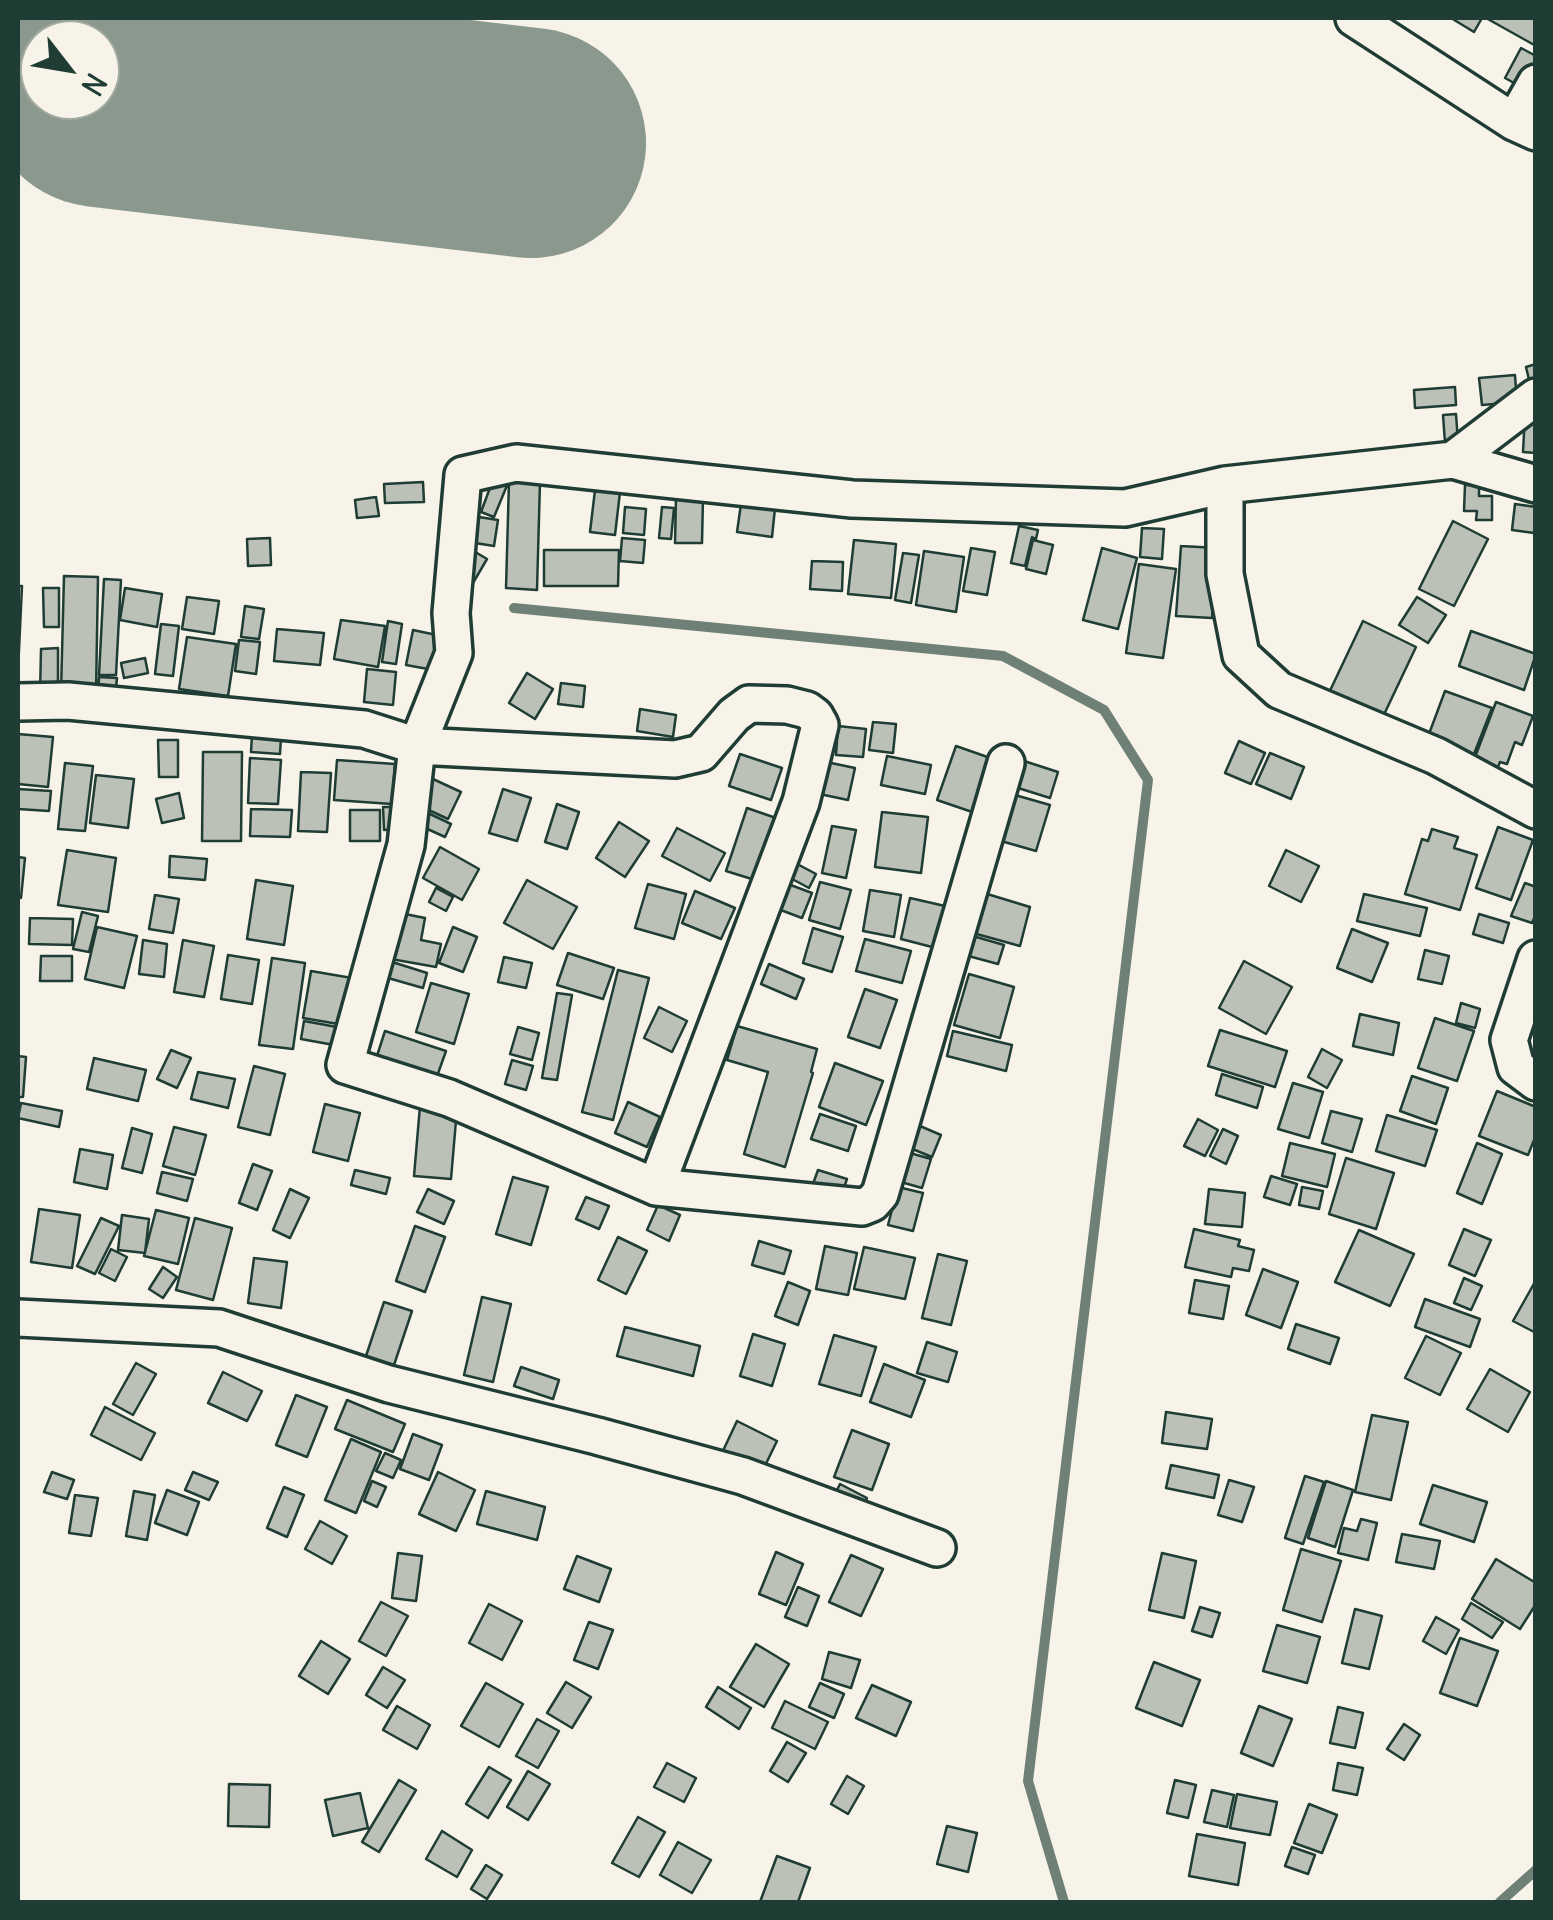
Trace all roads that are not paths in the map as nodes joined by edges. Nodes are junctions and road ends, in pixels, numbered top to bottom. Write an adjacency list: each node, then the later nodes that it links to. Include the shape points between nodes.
1 (1354, 18): 3 (street)
2 (1536, 82): 3 (street)
3 (1525, 127)
4 (1536, 397): 5 (street)
5 (1453, 460): 6 (street); 7 (street)
6 (1536, 484)
7 (1225, 486): 9 (street, via 1124,508 852,499 516,463 464,476 454,654); 11 (street, via 1224,574 1240,655 1279,690 1436,756)
8 (18, 702): 9 (street, via 364,729)
9 (417, 746): 14 (street, via 406,845 344,1066 448,1098); 14 (street, via 675,758 702,752 749,704 807,710 820,725 801,802)
10 (1006, 764): 14 (street, via 880,1194 862,1207)
11 (1536, 810)
12 (1536, 959): 13 (street, via 1508,1040 1516,1067)
13 (1536, 1082)
14 (656, 1187)
15 (18, 1318): 16 (street, via 219,1328 389,1384 743,1476)
16 (937, 1548)

